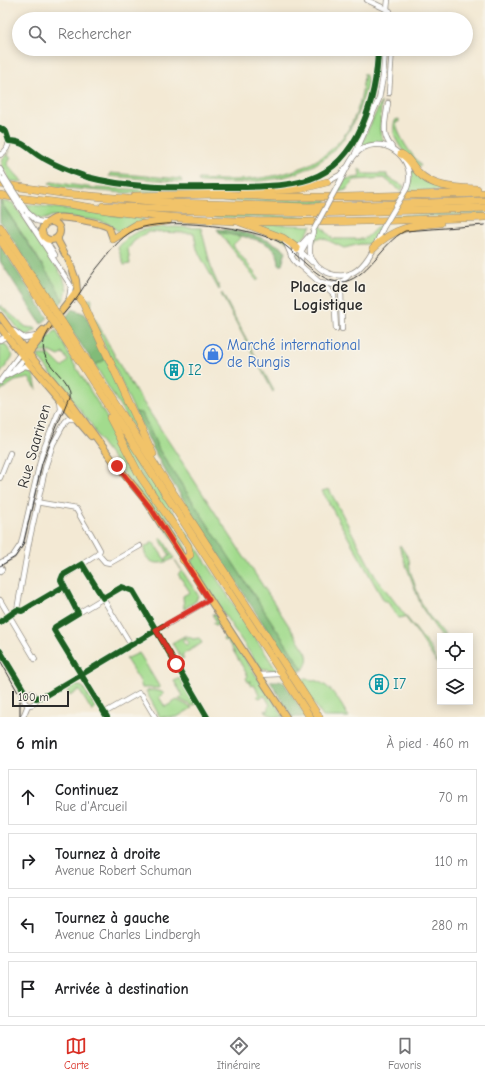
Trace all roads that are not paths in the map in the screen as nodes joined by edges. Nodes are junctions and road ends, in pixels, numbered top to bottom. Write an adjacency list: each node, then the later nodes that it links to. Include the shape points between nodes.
1 (367, 0): 3 (street)
2 (388, 0): 3 (street)
3 (384, 8): 4 (street); 5 (street)
4 (385, 12)
5 (390, 12)
6 (384, 56): 14 (street, via 378,100)
7 (392, 56): 8 (street)
8 (390, 93)
9 (388, 103): 11 (street, via 384,131 386,140)
10 (0, 128): 13 (street, via 6,132 9,141 7,149)
11 (393, 148): 12 (street); 14 (street, via 385,145 373,146)
12 (401, 154): 20 (highway, via 422,177 431,182 451,187); 41 (street, bridge, via 409,172 407,188)
13 (1, 155)
14 (355, 155): 15 (street)
15 (351, 162): 19 (street, via 340,174); 35 (street, bridge)
16 (0, 169): 18 (street)
17 (0, 174): 18 (street)
18 (2, 180): 24 (highway, via 67,194); 28 (street, bridge)
19 (327, 182): 23 (highway, via 300,189)
20 (485, 189)
21 (485, 193): 23 (highway, via 345,197)
22 (0, 194): 26 (highway)
23 (219, 194): 24 (highway)
24 (127, 198): 25 (highway, via 175,203 308,206)
25 (485, 201)
26 (81, 206): 27 (highway, via 314,214); 30 (highway)
27 (485, 208)
28 (25, 212): 33 (street, via 37,221); 38 (street); 49 (street)
29 (485, 217): 32 (highway, via 312,222); 41 (highway, via 481,220 404,227 382,239)
30 (171, 218): 32 (highway); 40 (highway, via 167,222 136,225)
31 (77, 220): 33 (main road, via 59,217); 37 (main road, via 63,222); 40 (main road, via 104,225 110,230)
32 (238, 220): 36 (highway, via 242,224)
33 (48, 222): 37 (main road, via 56,223); 38 (main road, via 42,229)
34 (0, 227): 51 (highway)
35 (313, 230): 42 (street); 44 (street, via 310,249)
36 (270, 232): 42 (highway); 43 (street, via 285,242)
37 (59, 233): 38 (main road, via 52,240); 50 (main road, via 59,243 78,288)
38 (44, 237): 49 (street)
39 (0, 239): 51 (highway)
40 (113, 239)
41 (373, 248): 46 (street, via 360,267)
42 (299, 250): 43 (street); 44 (street); 45 (street)
43 (291, 256): 45 (street, via 296,264)
44 (317, 265): 46 (street, via 332,275)
45 (301, 266): 47 (street)
46 (350, 274): 48 (street)
47 (318, 281): 48 (street, via 328,285); 56 (street, via 334,295)
48 (342, 282): 57 (street)
49 (71, 286): 50 (street)
50 (75, 298): 53 (main road, via 67,303); 69 (highway, via 149,446)
51 (52, 312): 54 (highway, bridge)
52 (0, 316): 58 (main road); 59 (street, via 21,337 27,339)
53 (49, 325): 59 (main road); 61 (main road)
54 (60, 325): 64 (highway); 69 (highway)
55 (0, 327): 58 (main road)
56 (336, 328)
57 (342, 329)
58 (9, 334): 60 (street); 61 (main road); 62 (main road)
59 (37, 336): 61 (main road)
60 (0, 340)
61 (27, 352): 62 (main road); 68 (main road, via 77,411)
62 (25, 362): 63 (street); 63 (street); 65 (main road)
63 (1, 380)
64 (96, 388): 75 (highway, via 95,391 140,476 188,546 190,555); 103 (highway)
65 (57, 397): 66 (main road); 71 (street, Rue Saarinen, via 60,408 42,453)
66 (77, 419): 68 (main road); 72 (street, Rue Saarinen, via 66,420 53,444)
67 (10, 453): 70 (street)
68 (114, 462): 75 (main road, via 152,510)
69 (154, 462): 104 (highway)
70 (0, 478)
71 (31, 501): 72 (street); 76 (street, Rue Saarinen, via 21,544 13,556)
72 (38, 502): 74 (street, via 76,509 100,550); 84 (street, Rue Saarinen)
73 (140, 546): 74 (street, via 110,563 105,562)
74 (98, 554): 77 (street)
75 (183, 560): 83 (main road)
76 (0, 563)
77 (82, 564): 80 (street, via 63,575); 81 (street)
78 (0, 566): 79 (street)
79 (0, 572)
80 (63, 587): 84 (street, via 22,611); 85 (street)
81 (103, 598): 85 (street); 88 (street, via 119,588 126,587 132,590); 89 (street)
82 (0, 600): 86 (street)
83 (209, 600): 88 (street); 94 (main road)
84 (17, 610): 86 (street)
85 (78, 613): 92 (street, via 54,630)
86 (10, 616): 87 (street); 91 (street)
87 (0, 622)
88 (156, 630): 89 (street); 101 (street)
89 (131, 645): 92 (street)
90 (0, 651): 95 (street)
91 (35, 659)
92 (81, 674): 96 (street, via 47,695); 98 (street)
93 (280, 674): 94 (street)
94 (259, 675): 102 (main road)
95 (26, 694): 96 (street, via 32,694); 97 (street, via 24,700)
96 (36, 698): 97 (street, via 33,704)
97 (28, 705): 99 (street)
98 (105, 715): 100 (street, via 139,693)
99 (23, 717)
100 (155, 717)
101 (208, 717)
102 (286, 717)
103 (310, 717)
104 (319, 717)

